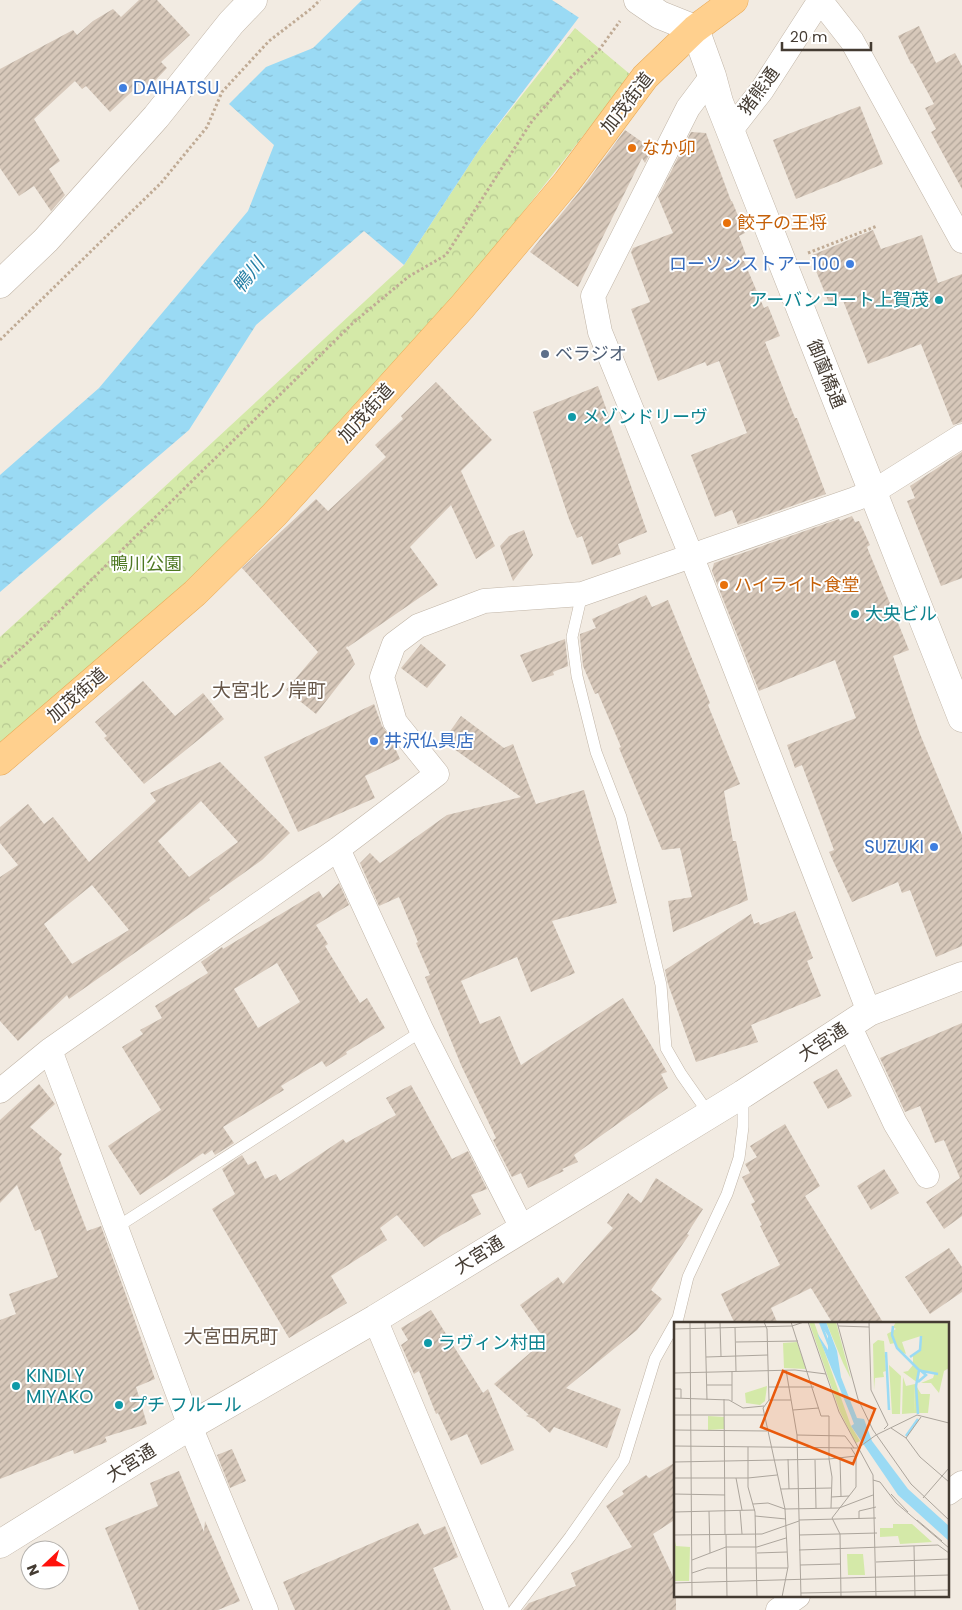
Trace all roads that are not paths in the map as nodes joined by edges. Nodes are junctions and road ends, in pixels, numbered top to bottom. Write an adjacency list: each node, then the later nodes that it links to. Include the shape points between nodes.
1 (252, 0): 10 (street, via 137,138 46,240)
2 (705, 0): 6 (main road, 加茂街道)
3 (734, 0): 6 (main road, 加茂街道)
4 (820, 0): 8 (street, 猪熊通, via 762,90); 9 (street, via 852,41)
5 (641, 10): 6 (street)
6 (695, 29): 7 (street, 御薗橋通); 16 (main road, 加茂街道, via 645,77 566,182 462,307 274,515 195,593)
7 (712, 76): 8 (street, 御薗橋通); 13 (street, via 688,108 593,296 600,332)
8 (730, 131): 12 (street, 御薗橋通)
9 (959, 228)
10 (0, 284)
11 (962, 436): 12 (street)
12 (873, 492): 13 (street); 15 (street, 御薗橋通)
13 (691, 555): 14 (street); 19 (street)
14 (582, 594): 17 (street, via 484,601 418,626 394,644 382,677 395,722 437,774); 24 (lane, via 572,636 577,676 596,752 621,817 642,902 661,985 666,1048)
15 (962, 718)
16 (0, 761)
17 (338, 849): 20 (street); 21 (street)
18 (962, 976): 19 (street, 大宮通)
19 (859, 1019): 23 (street, 大宮通); 25 (street, via 895,1123)
20 (422, 1031): 26 (lane); 27 (street)
21 (50, 1050): 22 (street); 26 (street)
22 (0, 1091)
23 (743, 1094): 24 (street, 大宮通); 29 (lane, via 744,1127 739,1158 688,1277)
24 (709, 1114): 27 (street, 大宮通)
25 (927, 1176)
26 (117, 1227): 31 (street)
27 (522, 1228): 28 (street, 大宮通)
28 (374, 1319): 31 (street, 大宮通); 37 (street)
29 (676, 1322)
30 (674, 1325): 38 (lane, via 654,1359 624,1460)
31 (190, 1426): 34 (street, 大宮通); 36 (street)
32 (962, 1483): 33 (street)
33 (950, 1492)
34 (0, 1544)
35 (795, 1598): 39 (street)
36 (266, 1610)
37 (497, 1610)
38 (514, 1610)
39 (778, 1610)

